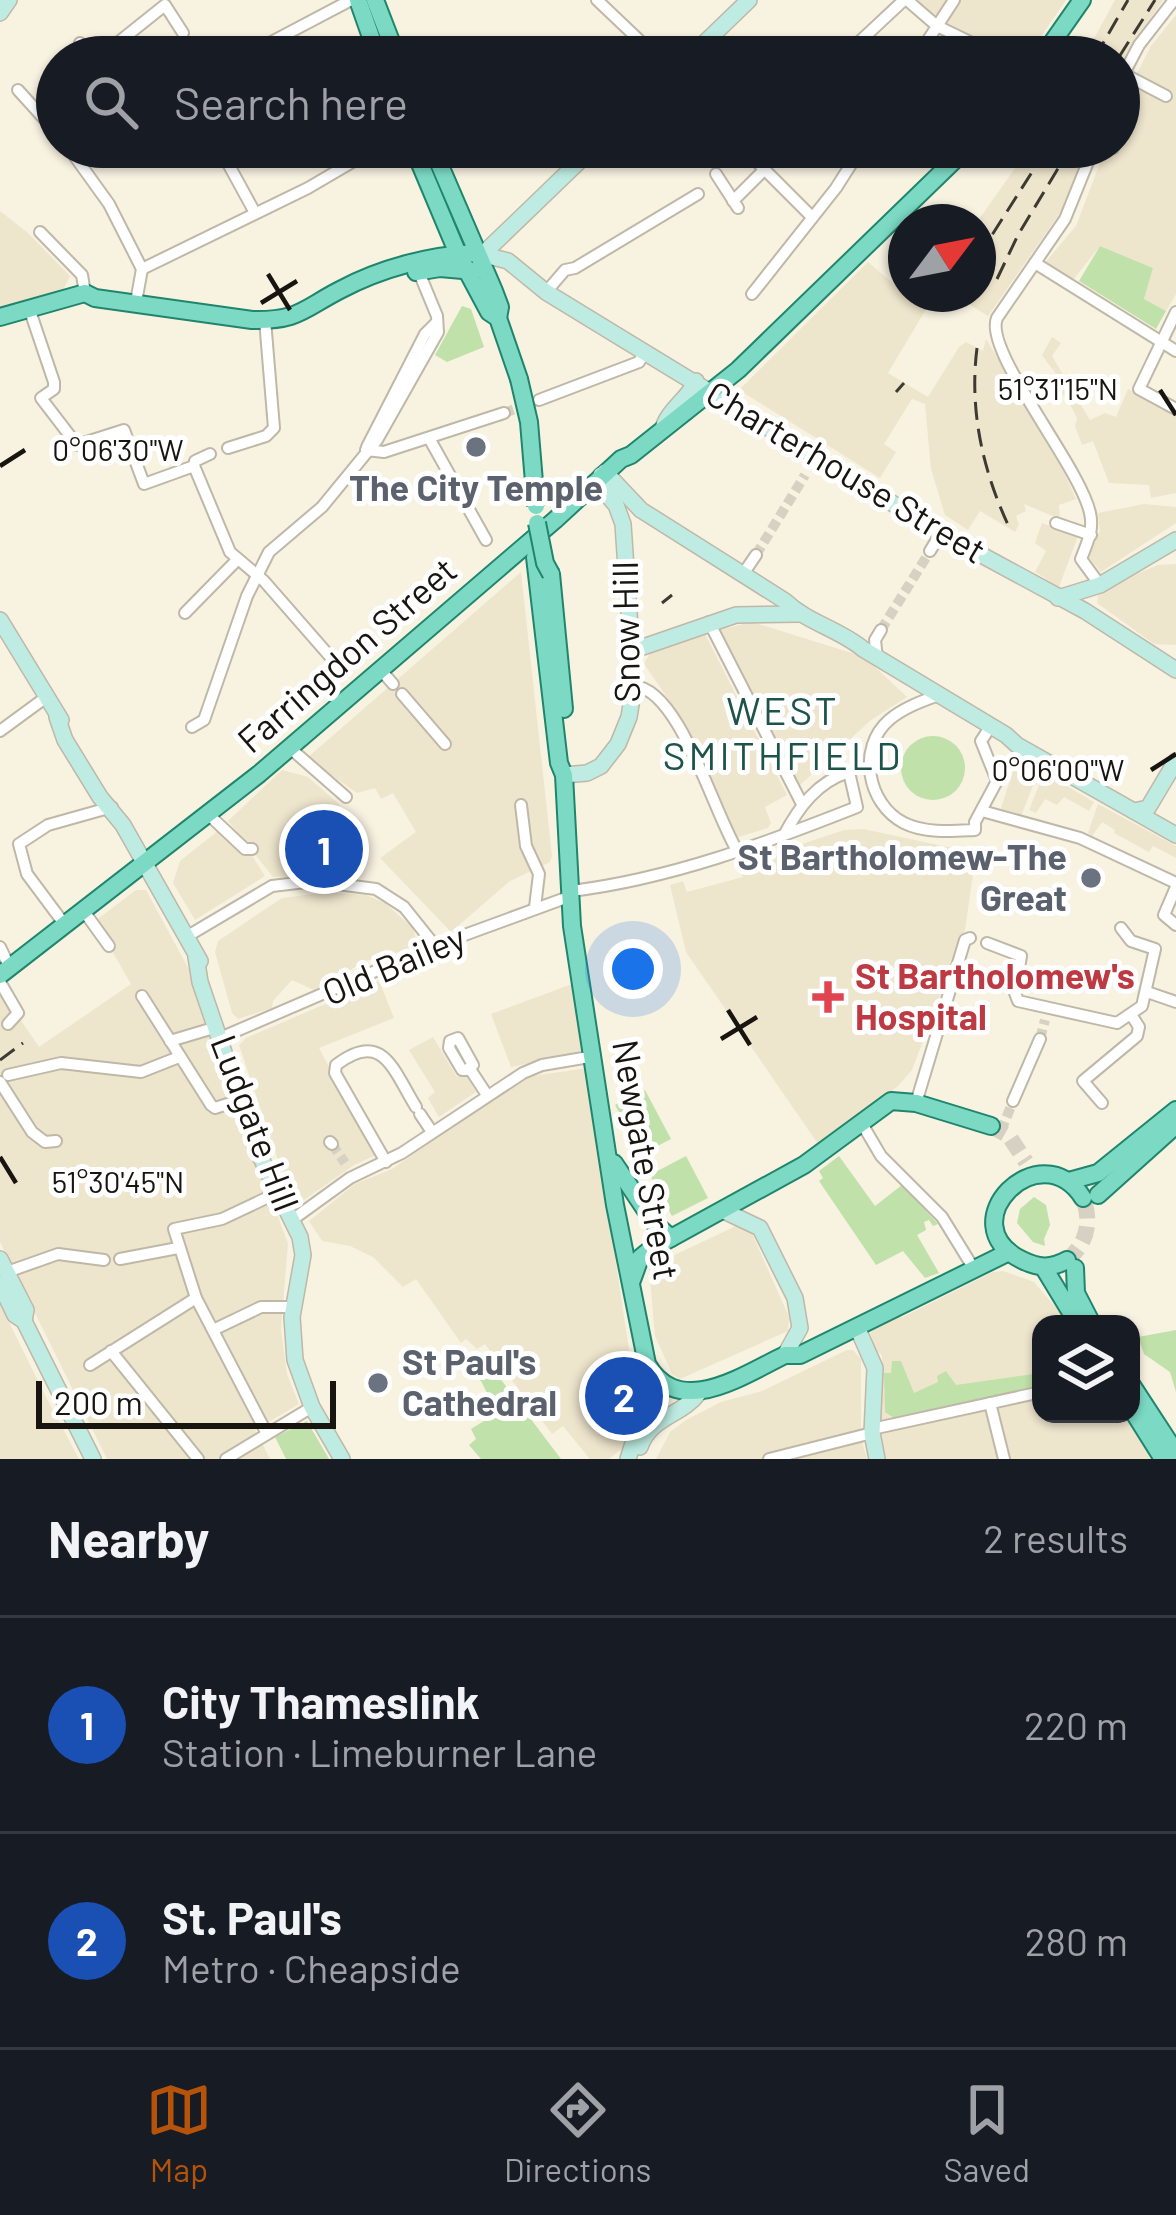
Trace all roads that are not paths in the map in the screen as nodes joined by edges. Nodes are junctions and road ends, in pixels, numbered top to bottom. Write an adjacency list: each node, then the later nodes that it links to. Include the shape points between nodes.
1 (9, 0): 10 (street)
2 (354, 0): 14 (street); 15 (main road)
3 (375, 0): 16 (main road)
4 (597, 0): 17 (street)
5 (749, 0): 18 (street)
6 (905, 0): 11 (street); 19 (street)
7 (954, 0): 11 (street)
8 (1174, 0): 23 (street)
9 (1073, 3): 22 (main road)
10 (0, 13)
11 (937, 26): 20 (street); 21 (street)
12 (183, 33): 13 (street, via 165,5)
13 (124, 36)
14 (284, 36)
15 (369, 36)
16 (390, 36)
17 (636, 36)
18 (712, 36)
19 (866, 36)
20 (931, 36)
21 (958, 36)
22 (1054, 36)
23 (1140, 44)
24 (1140, 86): 26 (street)
25 (18, 90): 27 (street)
26 (1166, 96)
27 (36, 110)
28 (83, 168): 46 (street)
29 (230, 168): 40 (street)
30 (343, 168): 40 (street)
31 (423, 168): 44 (main road)
32 (439, 168): 44 (main road)
33 (571, 168): 44 (street)
34 (847, 168): 41 (street)
35 (947, 168): 58 (main road, Farringdon Street, via 835,280)
36 (1086, 168): 43 (street)
37 (765, 170): 38 (street, via 736,205); 41 (street)
38 (716, 174)
39 (698, 194): 47 (street, via 565,270)
40 (254, 212): 46 (street)
41 (812, 218): 49 (street)
42 (40, 232): 48 (street, via 82,275)
43 (1035, 263): 55 (street); 72 (street, via 993,330 1087,503)
44 (472, 266): 45 (main road); 47 (street, Charterhouse Street, via 524,276); 78 (main road, bridge, via 519,379)
45 (417, 267): 54 (main road); 64 (street, via 436,323)
46 (142, 268): 50 (street)
47 (546, 292): 56 (street, Charterhouse Street)
48 (85, 293): 50 (main road); 51 (main road)
49 (752, 294)
50 (136, 302): 54 (main road)
51 (28, 308): 53 (main road); 66 (street, via 54,382 41,398 77,445 124,430 144,484)
52 (1176, 312): 55 (street)
53 (0, 317)
54 (265, 320): 63 (street, via 272,433)
55 (1159, 341): 57 (street); 60 (street, via 1139,389)
56 (646, 351): 58 (street, Charterhouse Street); 59 (street, via 639,362)
57 (1176, 351)
58 (703, 387): 67 (main road, Farringdon Street); 71 (street, Charterhouse Street)
59 (539, 400)
60 (1176, 409)
61 (504, 413): 62 (street)
62 (429, 438): 64 (street); 73 (street)
63 (228, 448)
64 (366, 450): 79 (street)
65 (210, 454): 66 (street)
66 (194, 466): 77 (street)
67 (604, 482): 68 (street); 70 (street, Snow Hill); 91 (main road, Farringdon Street)
68 (641, 510): 70 (street, Snow Hill); 80 (street)
69 (1056, 523): 72 (street)
70 (623, 524): 88 (street, Snow Hill)
71 (941, 533): 75 (street); 82 (street, Charterhouse Street)
72 (1091, 535): 81 (street, via 1081,559)
73 (487, 540)
74 (1176, 540): 81 (street)
75 (930, 551)
76 (756, 554): 80 (street)
77 (236, 560): 79 (street); 84 (street)
78 (545, 572): 101 (main road); 101 (main road, via 557,632)
79 (256, 574): 90 (street); 95 (street, via 208,711)
80 (743, 574): 85 (street)
81 (1097, 586): 82 (street); 83 (street)
82 (1058, 598): 83 (street, Charterhouse Street)
83 (1084, 611): 89 (street, Charterhouse Street)
84 (184, 613)
85 (799, 614): 87 (street, via 753,612); 93 (street, via 878,643)
86 (0, 620): 94 (street, Ludgate Hill)
87 (709, 622): 88 (street, via 643,646); 103 (street)
88 (630, 639): 92 (street, Snow Hill)
89 (1174, 664)
90 (340, 668)
91 (379, 668): 98 (street); 99 (main road, Farringdon Street)
92 (634, 686): 101 (street, Snow Hill, via 609,758 592,772); 112 (street, via 648,688 672,713)
93 (939, 695): 96 (street); 108 (street, via 886,723 873,744 871,778 878,799 906,824 940,832)
94 (45, 698): 97 (street); 105 (street, Ludgate Hill)
95 (192, 727)
96 (997, 730): 106 (street); 108 (street, via 987,753 997,781)
97 (0, 731)
98 (445, 744)
99 (290, 748): 102 (street); 107 (main road, Farringdon Street)
100 (1176, 761): 106 (street)
101 (564, 775): 115 (main road, Newgate Street)
102 (346, 797)
103 (802, 804): 109 (street); 109 (street, via 847,772 859,805)
104 (521, 805): 116 (street, via 539,874)
105 (111, 806): 113 (street, Ludgate Hill); 119 (street, via 48,825 19,844 27,874)
106 (1145, 814): 110 (street)
107 (209, 815): 111 (street); 113 (main road, Farringdon Street)
108 (973, 820): 114 (street, via 1080,838)
109 (784, 835): 112 (street, Old Bailey)
110 (1176, 835)
111 (252, 849)
112 (738, 851): 115 (street, Old Bailey)
113 (143, 861): 117 (main road, Farringdon Street); 121 (street, Ludgate Hill)
114 (1176, 885): 118 (street)
115 (571, 894): 116 (street, Old Bailey); 136 (main road, Newgate Street)
116 (535, 908): 126 (street, Old Bailey)
117 (83, 910): 119 (main road, Farringdon Street); 124 (street)
118 (1170, 921)
119 (64, 925): 127 (main road, Farringdon Street)
120 (1121, 928): 128 (street, via 1155,949)
121 (186, 938): 126 (street, via 272,886 314,881 376,889); 133 (street, Ludgate Hill)
122 (970, 938): 143 (street)
123 (988, 943): 131 (street, via 1021,956 1018,1001 1046,1015 1112,1023)
124 (109, 946)
125 (0, 947): 127 (street)
126 (436, 947): 133 (street, Old Bailey)
127 (4, 975): 132 (street, via 18,1013)
128 (1147, 992): 130 (street); 131 (street)
129 (142, 996): 135 (street)
130 (1176, 1001)
131 (1132, 1016): 144 (street, via 1137,1036 1084,1081)
132 (8, 1024)
133 (218, 1033): 135 (street, Old Bailey); 141 (street, Ludgate Hill)
134 (1040, 1039): 142 (street)
135 (170, 1041): 137 (street)
136 (595, 1056): 140 (street, via 534,1067); 151 (main road, Newgate Street)
137 (179, 1057): 139 (street, via 141,1072 61,1063); 141 (street, via 213,1107)
138 (470, 1069): 140 (street)
139 (2, 1078): 150 (street, via 32,1132)
140 (488, 1095): 149 (street)
141 (240, 1100): 156 (street, Ludgate Hill)
142 (1013, 1101)
143 (916, 1102): 146 (main road, via 891,1101); 148 (main road)
144 (1102, 1102)
145 (1176, 1110): 155 (main road, via 1098,1173)
146 (861, 1122): 157 (main road); 165 (street, via 881,1156 942,1217)
147 (1176, 1125): 155 (main road, via 1090,1196)
148 (992, 1126)
149 (432, 1132): 152 (street); 152 (street, via 375,1049 338,1062 334,1069)
150 (56, 1141)
151 (609, 1151): 159 (main road, via 623,1181); 167 (main road, Newgate Street)
152 (386, 1162): 154 (street)
153 (345, 1163): 154 (street)
154 (354, 1176): 158 (street)
155 (1069, 1181): 161 (main road, via 1031,1169 1009,1188 996,1210 997,1234)
156 (277, 1192): 158 (street, Ludgate Hill); 160 (street, via 222,1219 174,1229)
157 (722, 1210): 159 (main road); 175 (street, via 760,1228 796,1298 800,1328)
158 (292, 1220): 169 (street, Ludgate Hill, via 303,1255)
159 (671, 1238): 167 (main road, via 640,1258)
160 (178, 1248): 162 (street); 168 (street)
161 (1009, 1252): 164 (main road); 165 (main road)
162 (120, 1259)
163 (104, 1260): 166 (street, via 58,1254)
164 (1044, 1268): 170 (main road); 171 (main road, via 1071,1264)
165 (974, 1269): 172 (main road)
166 (2, 1272): 188 (street)
167 (632, 1280): 176 (main road, Newgate Street)
168 (196, 1298): 173 (street); 174 (street)
169 (293, 1307): 173 (street, via 261,1307); 182 (street, via 295,1360)
170 (1073, 1315)
171 (1087, 1315)
172 (857, 1327): 175 (main road); 184 (street, via 875,1368)
173 (213, 1330): 185 (street)
174 (111, 1352): 177 (street); 189 (street)
175 (785, 1355): 178 (main road)
176 (647, 1364): 178 (main road, via 667,1385); 192 (street)
177 (90, 1365)
178 (698, 1394): 192 (street, via 644,1435)
179 (1032, 1394): 181 (street)
180 (1140, 1398): 186 (main road)
181 (990, 1403): 184 (street); 194 (street)
182 (312, 1407): 185 (street); 191 (street)
183 (1140, 1422): 195 (main road)
184 (872, 1431): 187 (street); 193 (street)
185 (266, 1432): 190 (street)
186 (1176, 1453)
187 (778, 1458)
188 (93, 1459)
189 (198, 1459)
190 (226, 1459)
191 (342, 1459)
192 (632, 1459)
193 (877, 1459)
194 (1004, 1459)
195 (1163, 1459)

